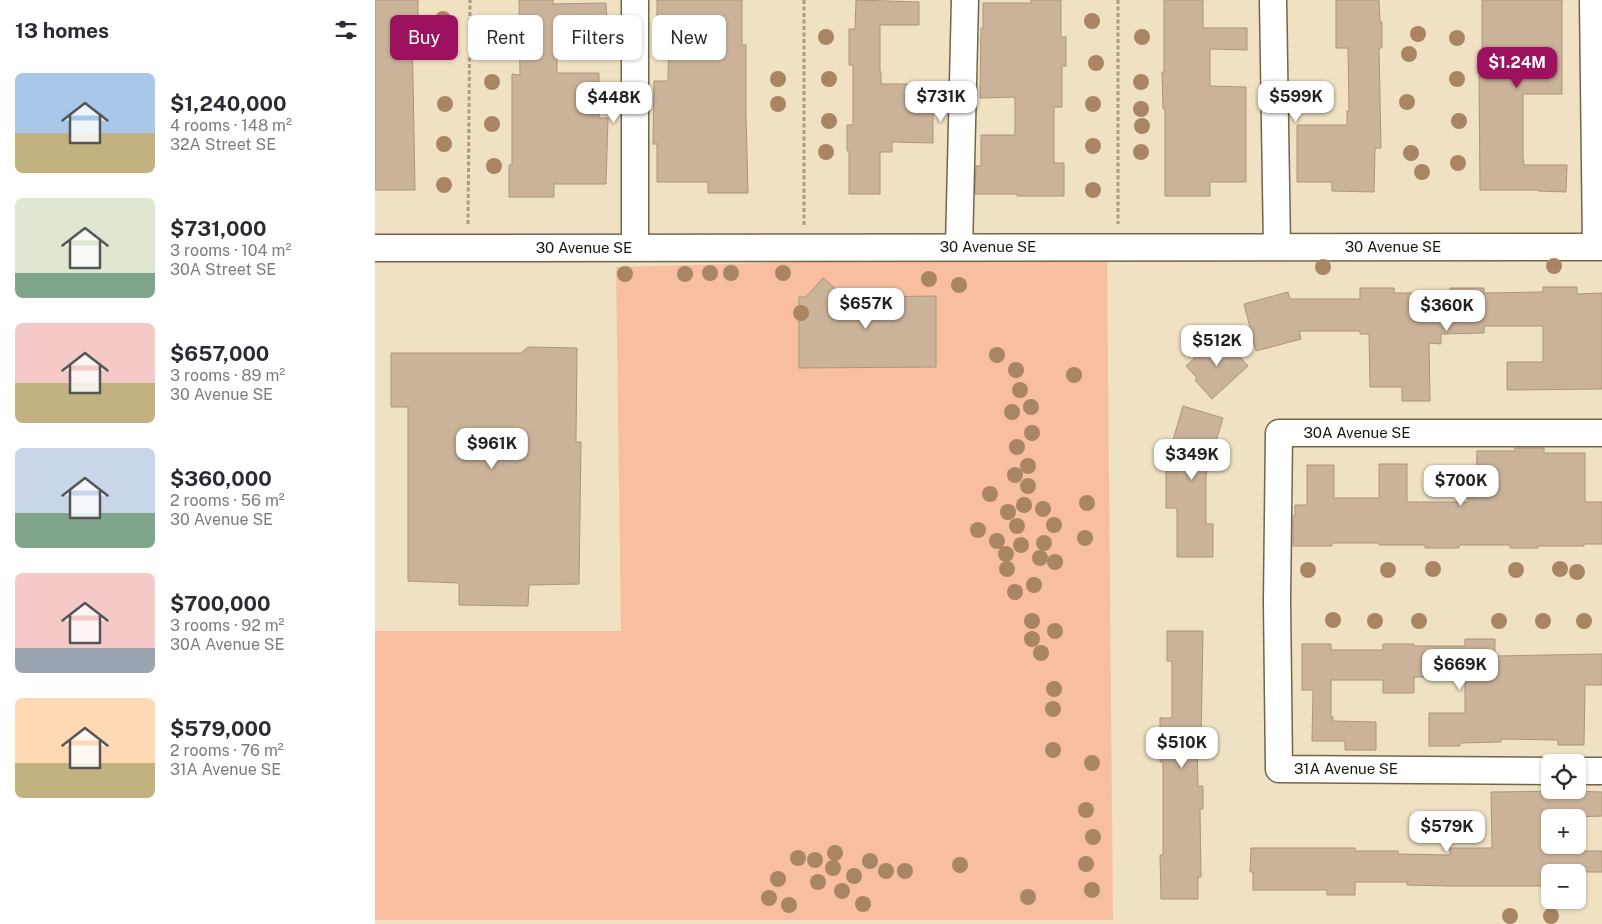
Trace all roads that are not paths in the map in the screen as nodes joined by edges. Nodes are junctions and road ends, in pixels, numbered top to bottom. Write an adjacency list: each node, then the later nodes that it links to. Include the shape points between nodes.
1 (635, 0): 8 (street)
2 (965, 0): 9 (street)
3 (1273, 0): 5 (street)
4 (1593, 0): 6 (street)
5 (1277, 247): 6 (street, 30 Avenue SE); 9 (street, 30 Avenue SE)
6 (1599, 247)
7 (375, 248): 8 (street, 30 Avenue SE)
8 (635, 248): 9 (street, 30 Avenue SE)
9 (959, 248)
10 (1602, 433): 11 (street, 30A Avenue SE, via 1279,433)
11 (1277, 601): 12 (street, 31A Avenue SE, via 1279,769)
12 (1541, 771)
13 (1586, 771): 14 (street)
14 (1602, 771)

